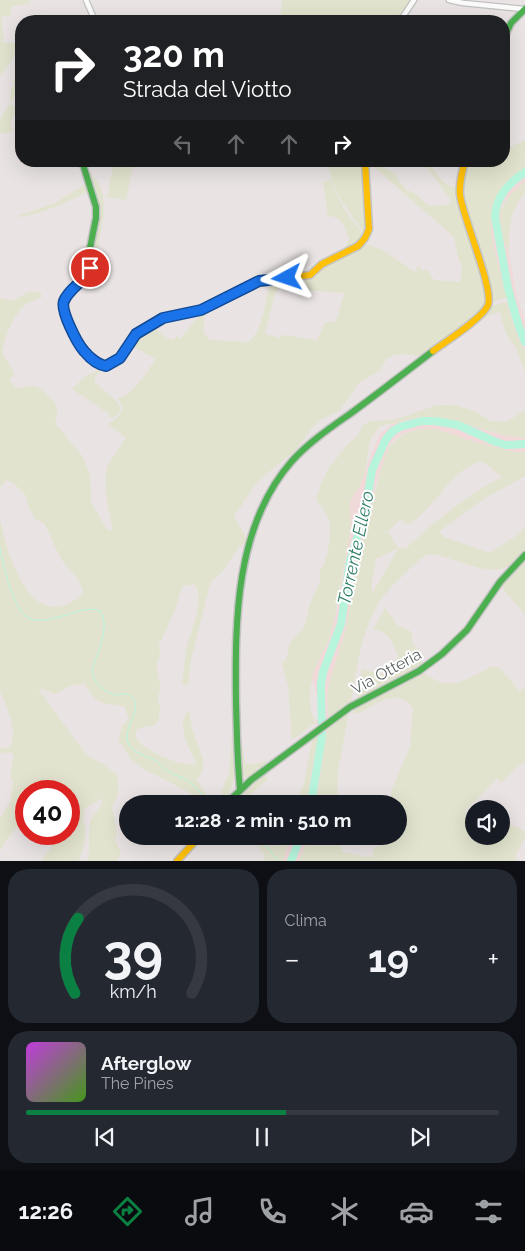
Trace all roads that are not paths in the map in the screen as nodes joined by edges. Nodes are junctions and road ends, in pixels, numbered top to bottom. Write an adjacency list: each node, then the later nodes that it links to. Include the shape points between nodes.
1 (86, 0): 5 (street)
2 (414, 0): 6 (street)
3 (449, 0): 4 (street)
4 (524, 9): 7 (street)
5 (92, 15)
6 (404, 15)
7 (510, 27)
8 (84, 167): 9 (street, via 96,207 90,268 63,306 83,350 100,365 106,366 120,358 136,334 163,318 201,310 259,281 308,276 319,266 360,244 368,229)
9 (365, 167)
10 (463, 167): 12 (street, via 460,194 487,284 487,307 294,459 270,493 253,527 236,626)
11 (525, 555): 12 (street, Via Otteria, via 497,586 467,630 442,654 419,671 338,716)
12 (240, 789): 13 (street, Via Otteria)
13 (234, 795)
14 (192, 845): 15 (street)
15 (177, 861)

